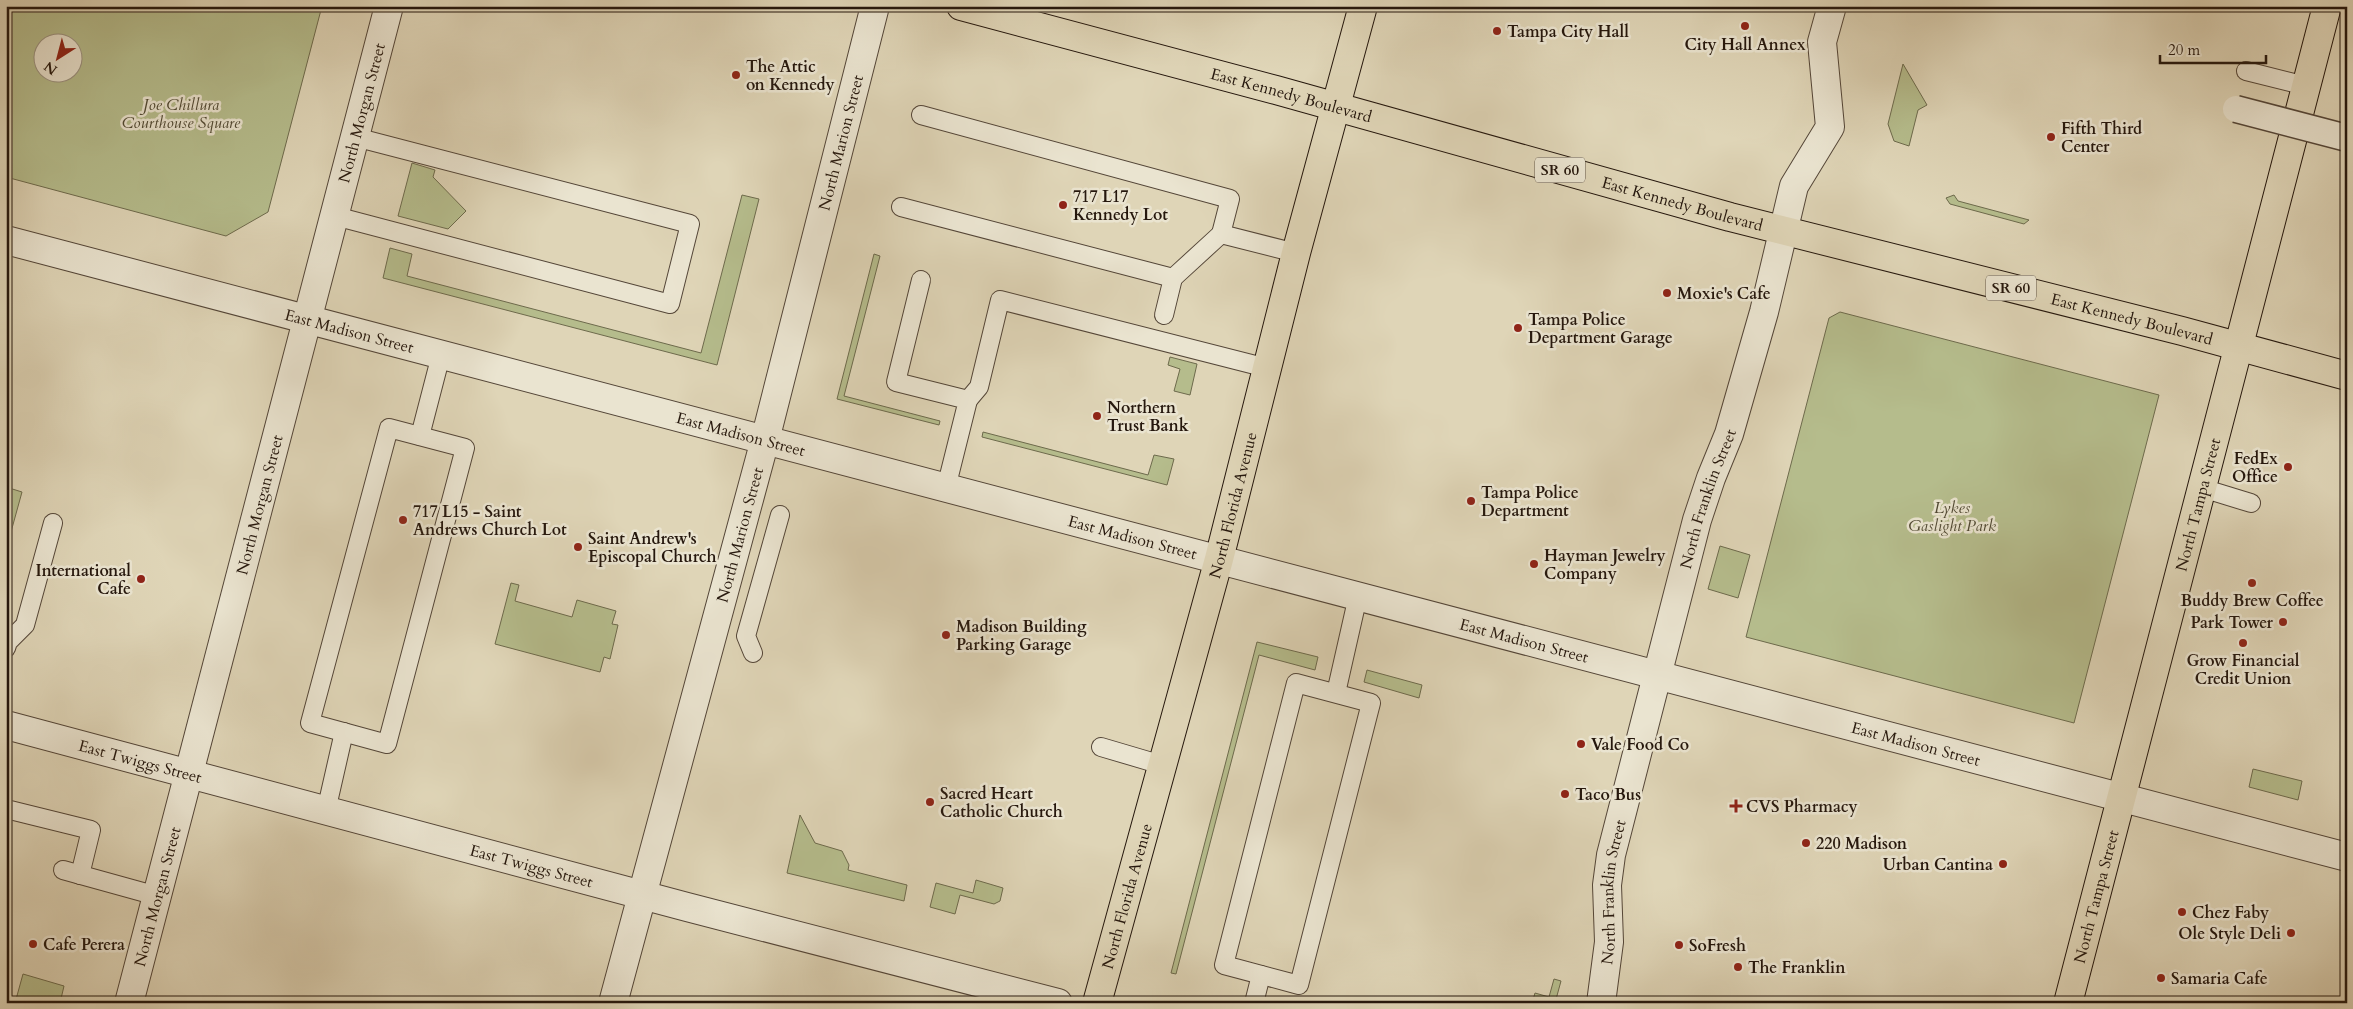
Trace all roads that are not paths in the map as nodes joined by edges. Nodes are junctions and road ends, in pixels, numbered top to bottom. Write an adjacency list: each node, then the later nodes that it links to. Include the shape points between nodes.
1 (389, 6): 12 (street, North Morgan Street)
2 (875, 6): 30 (street, North Marion Street)
3 (961, 6): 9 (main road, East Kennedy Boulevard)
4 (1363, 6): 9 (main road, North Florida Avenue)
5 (1832, 6): 16 (street, North Franklin Street, via 1822,42 1830,127 1794,186)
6 (2327, 6): 8 (main road, North Tampa Street)
7 (2246, 71): 8 (lane)
8 (2306, 86): 24 (main road, North Tampa Street)
9 (1337, 108): 16 (main road, East Kennedy Boulevard / SR 60); 19 (main road, North Florida Avenue)
10 (2236, 108): 13 (street, bridge)
11 (921, 115): 17 (lane, via 1230,199)
12 (356, 137): 15 (street, North Morgan Street); 15 (lane, via 690,224 670,304)
13 (2347, 138)
14 (901, 207): 20 (lane)
15 (335, 216): 23 (street, North Morgan Street)
16 (1783, 230): 24 (main road, East Kennedy Boulevard / SR 60); 40 (street, North Franklin Street, via 1756,340 1729,434 1704,498)
17 (1221, 234): 19 (lane); 20 (lane)
18 (6, 240): 23 (street, East Madison Street)
19 (1296, 253): 26 (main road, North Florida Avenue)
20 (1172, 278): 22 (lane)
21 (922, 280): 28 (lane, via 896,382)
22 (1164, 315)
23 (308, 320): 25 (street, East Madison Street); 46 (street, North Morgan Street)
24 (2238, 347): 27 (main road, East Kennedy Boulevard / SR 60); 32 (main road, North Tampa Street)
25 (441, 355): 29 (lane); 30 (street, East Madison Street)
26 (1267, 368): 28 (lane, via 1000,300 979,387); 36 (main road, North Florida Avenue)
27 (2347, 376)
28 (968, 400): 31 (lane)
29 (420, 436): 43 (lane, via 389,428 310,723); 43 (lane, via 465,448 387,744)
30 (765, 440): 31 (street, East Madison Street); 53 (street, North Marion Street)
31 (946, 488): 36 (street, East Madison Street)
32 (2202, 488): 33 (lane); 47 (main road, North Tampa Street)
33 (2251, 504)
34 (780, 515): 39 (lane, via 746,636)
35 (53, 523): 38 (lane, via 25,625)
36 (1219, 560): 37 (street, East Madison Street); 45 (main road, North Florida Avenue)
37 (1358, 596): 40 (street, East Madison Street); 41 (lane)
38 (6, 648)
39 (753, 654)
40 (1657, 675): 47 (street, East Madison Street); 61 (street, North Franklin Street, via 1611,855 1608,886 1610,942)
41 (1336, 693): 55 (lane, via 1372,703 1299,985); 55 (lane, via 1296,683 1293,692 1224,965)
42 (6, 725): 46 (street, East Twiggs Street)
43 (344, 732): 49 (lane)
44 (1101, 747): 45 (lane)
45 (1162, 765): 59 (main road, North Florida Avenue)
46 (189, 774): 49 (street, East Twiggs Street); 54 (street, North Morgan Street)
47 (2121, 798): 50 (street, East Madison Street); 62 (main road, North Tampa Street)
48 (6, 809): 52 (lane, via 91,830)
49 (326, 810): 53 (street, East Twiggs Street)
50 (2347, 857)
51 (63, 870): 52 (lane)
52 (80, 875): 54 (lane)
53 (641, 894): 57 (street, North Marion Street); 58 (street, East Twiggs Street)
54 (157, 896): 56 (street, North Morgan Street)
55 (1261, 975): 60 (lane)
56 (129, 1003)
57 (613, 1003)
58 (1058, 1003)
59 (1097, 1003)
60 (1254, 1003)
61 (1601, 1003)
62 (2068, 1003)

